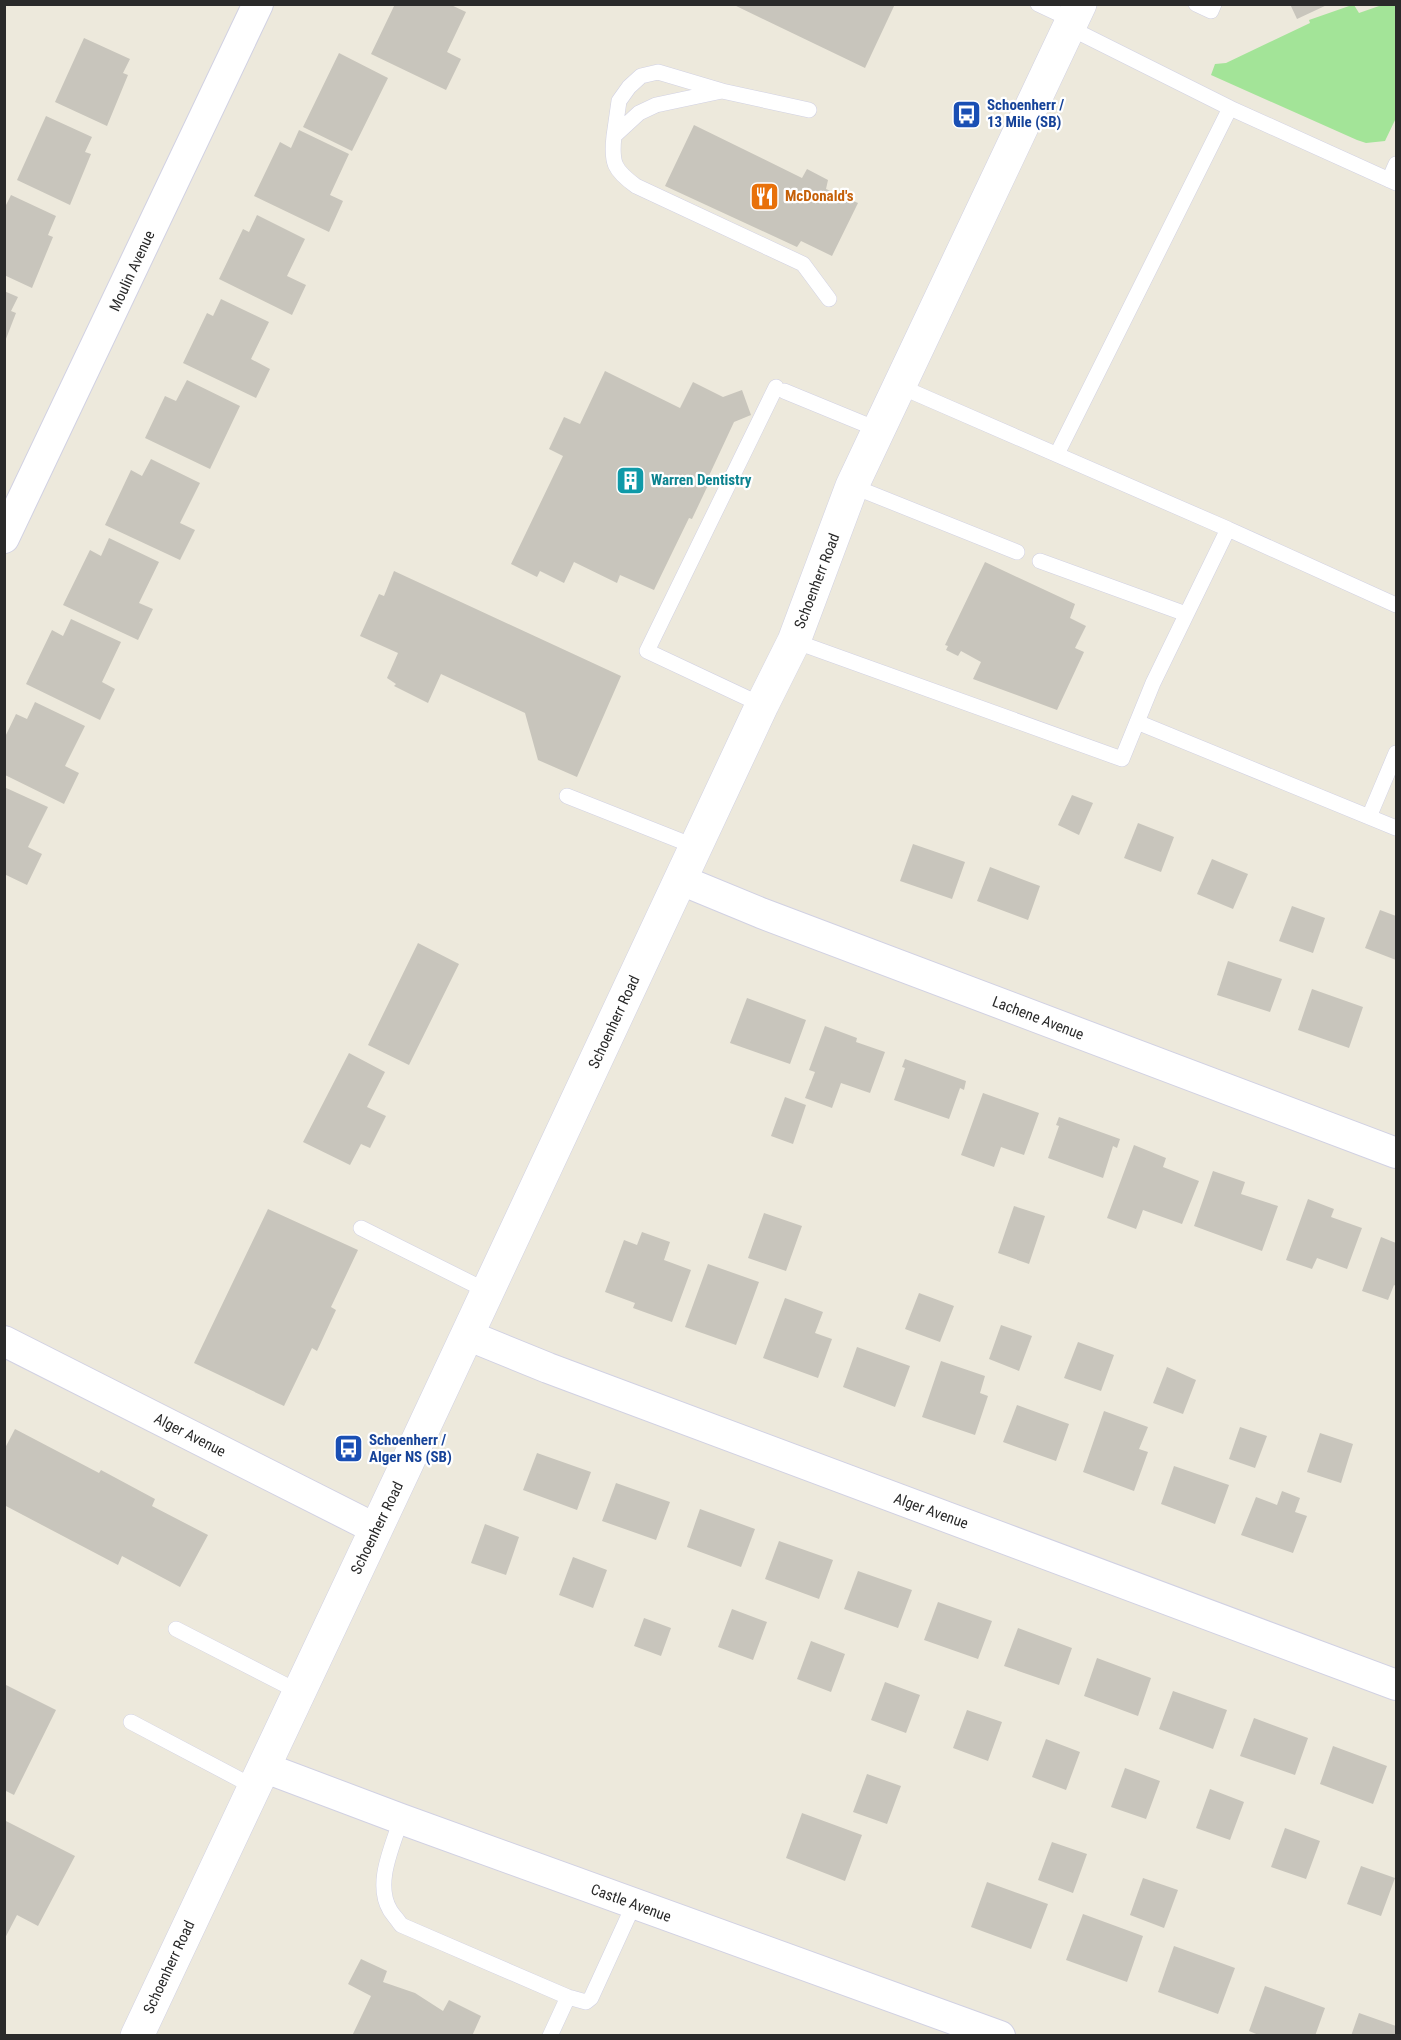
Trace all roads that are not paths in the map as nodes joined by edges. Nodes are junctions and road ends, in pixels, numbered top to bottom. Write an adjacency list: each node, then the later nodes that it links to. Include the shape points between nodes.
1 (258, 4): 18 (street, Moulin Avenue)
2 (1038, 4): 5 (lane)
3 (1196, 4): 4 (lane, via 1211,11)
4 (1214, 4)
5 (1073, 17): 7 (lane); 13 (main road, Schoenherr Road)
6 (722, 91): 8 (lane); 9 (lane, via 656,105 639,113); 9 (lane, via 658,72 641,76 619,101)
7 (1230, 108): 11 (lane); 15 (lane)
8 (809, 110)
9 (614, 136): 12 (lane, via 612,156 617,170 626,179 803,264)
10 (1396, 164): 11 (lane)
11 (1393, 182)
12 (829, 299)
13 (899, 386): 14 (main road, Schoenherr Road); 15 (lane)
14 (879, 430): 16 (main road, Schoenherr Road); 24 (lane, via 780,389 647,651)
15 (1057, 454): 17 (lane)
16 (852, 486): 19 (lane); 23 (main road, Schoenherr Road)
17 (1228, 529): 21 (lane); 22 (lane)
18 (4, 538)
19 (1017, 552)
20 (1040, 561): 22 (lane)
21 (1396, 604)
22 (1186, 614): 25 (lane)
23 (794, 641): 24 (main road, Schoenherr Road); 25 (lane, via 1122,759)
24 (762, 705): 30 (main road, Schoenherr Road)
25 (1137, 722): 28 (lane)
26 (1396, 753): 28 (lane)
27 (567, 796): 30 (lane)
28 (1369, 817): 29 (lane)
29 (1396, 828)
30 (696, 847): 31 (main road, Schoenherr Road)
31 (681, 880): 32 (street, Lachene Avenue, via 761,914); 34 (main road, Schoenherr Road)
32 (1396, 1153)
33 (361, 1228): 34 (lane)
34 (487, 1291): 35 (main road, Schoenherr Road)
35 (467, 1335): 37 (main road, Schoenherr Road); 39 (street, Alger Avenue)
36 (4, 1341): 37 (street, Alger Avenue)
37 (376, 1529): 40 (main road, Schoenherr Road)
38 (176, 1629): 40 (lane)
39 (1396, 1684)
40 (299, 1692): 42 (main road, Schoenherr Road)
41 (131, 1722): 42 (lane)
42 (259, 1777): 43 (street, Castle Avenue); 46 (main road, Schoenherr Road)
43 (401, 1819): 44 (street, Castle Avenue); 45 (lane, via 384,1882 389,1909 401,1925)
44 (634, 1904): 45 (lane, via 591,1998 586,2002); 48 (street, Castle Avenue)
45 (568, 1997): 47 (lane)
46 (137, 2036)
47 (550, 2036)
48 (1000, 2036)

